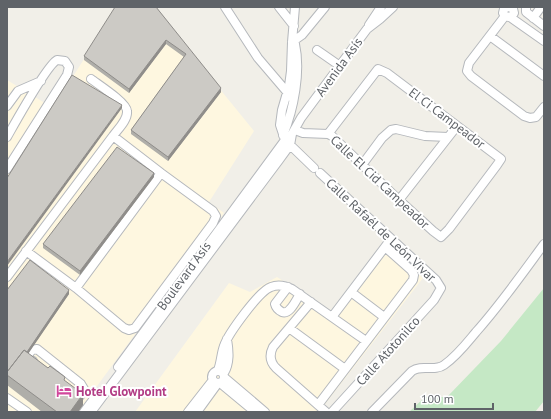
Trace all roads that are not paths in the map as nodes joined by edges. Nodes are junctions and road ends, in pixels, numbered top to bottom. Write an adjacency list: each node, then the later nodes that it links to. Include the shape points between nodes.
1 (225, 7): 23 (street, via 258,58)
2 (279, 7): 11 (street)
3 (295, 7): 11 (street)
4 (325, 7): 16 (street, via 308,27)
5 (381, 7): 13 (street)
6 (393, 7): 13 (street, Avenida Asís)
7 (526, 7): 10 (street, via 526,12)
8 (541, 7): 10 (street)
9 (510, 11): 14 (street); 15 (street); 17 (street)
10 (533, 18): 12 (street)
11 (294, 26): 16 (street)
12 (544, 26)
13 (367, 29): 19 (street, Avenida Asís)
14 (544, 34)
15 (490, 36): 20 (street); 26 (street, via 469,63 468,73 527,117 536,117)
16 (293, 39): 23 (street, via 291,71); 24 (street, via 297,52 297,72)
17 (544, 41)
18 (317, 50): 19 (street)
19 (340, 66): 28 (street, Avenida Asís)
20 (544, 76)
21 (92, 79): 30 (street, via 126,107 126,115)
22 (41, 81): 25 (street, via 18,91); 31 (street); 34 (street, via 54,62 61,60 67,64 67,75)
23 (286, 92): 24 (street); 33 (street, via 280,122)
24 (293, 99): 33 (street)
25 (7, 106)
26 (544, 107)
27 (457, 126): 29 (street, El Ci Campeador, via 387,73 378,69); 32 (street); 38 (street, El Ci Campeador, via 501,159)
28 (293, 132): 29 (street, Calle El Cid Campeador); 33 (street, Avenida Asís)
29 (328, 134): 35 (street, Calle El Cid Campeador)
30 (113, 136): 36 (street); 42 (street)
31 (7, 137)
32 (448, 137): 35 (street, via 391,130); 37 (street)
33 (286, 140): 39 (street, Calle Rafaél de León Vivar); 59 (street, Boulevard Asís, via 230,221)
34 (8, 165)
35 (362, 165): 37 (street, Calle El Cid Campeador)
36 (161, 173): 45 (street); 45 (street, via 215,213 210,228 133,329 124,328)
37 (399, 200): 38 (street, Calle El Cid Campeador)
38 (441, 237)
39 (391, 239): 41 (street); 46 (street, Calle Rafaél de León Vivar, via 436,280)
40 (544, 244): 68 (street, via 493,312 456,355 437,368 420,368 412,371)
41 (385, 247): 47 (street); 51 (street, via 414,275)
42 (26, 251): 43 (street); 45 (street)
43 (7, 277)
44 (288, 287): 48 (street); 48 (street, via 275,304 282,312 289,310); 56 (street, via 271,287 256,300 227,339 228,365)
45 (76, 288)
46 (441, 288): 67 (street, Calle Atotonilco, via 434,300)
47 (351, 292): 50 (street); 51 (street)
48 (300, 294): 49 (street)
49 (311, 302): 50 (street); 52 (street)
50 (332, 317): 53 (street)
51 (384, 317): 53 (street)
52 (289, 328): 55 (street); 58 (street, via 273,347 271,361)
53 (366, 341): 55 (street)
54 (42, 368): 59 (street, via 28,358 34,349 82,384 84,389 77,394)
55 (345, 369): 58 (street)
56 (220, 378): 60 (street); 63 (street); 64 (street)
57 (7, 398): 61 (street)
58 (318, 405): 66 (street)
59 (92, 407): 62 (street, Boulevard Asís)
60 (253, 408): 65 (street)
61 (27, 412)
62 (84, 412)
63 (188, 412)
64 (197, 412)
65 (265, 412)
66 (326, 412)
67 (332, 412)
68 (372, 412)

